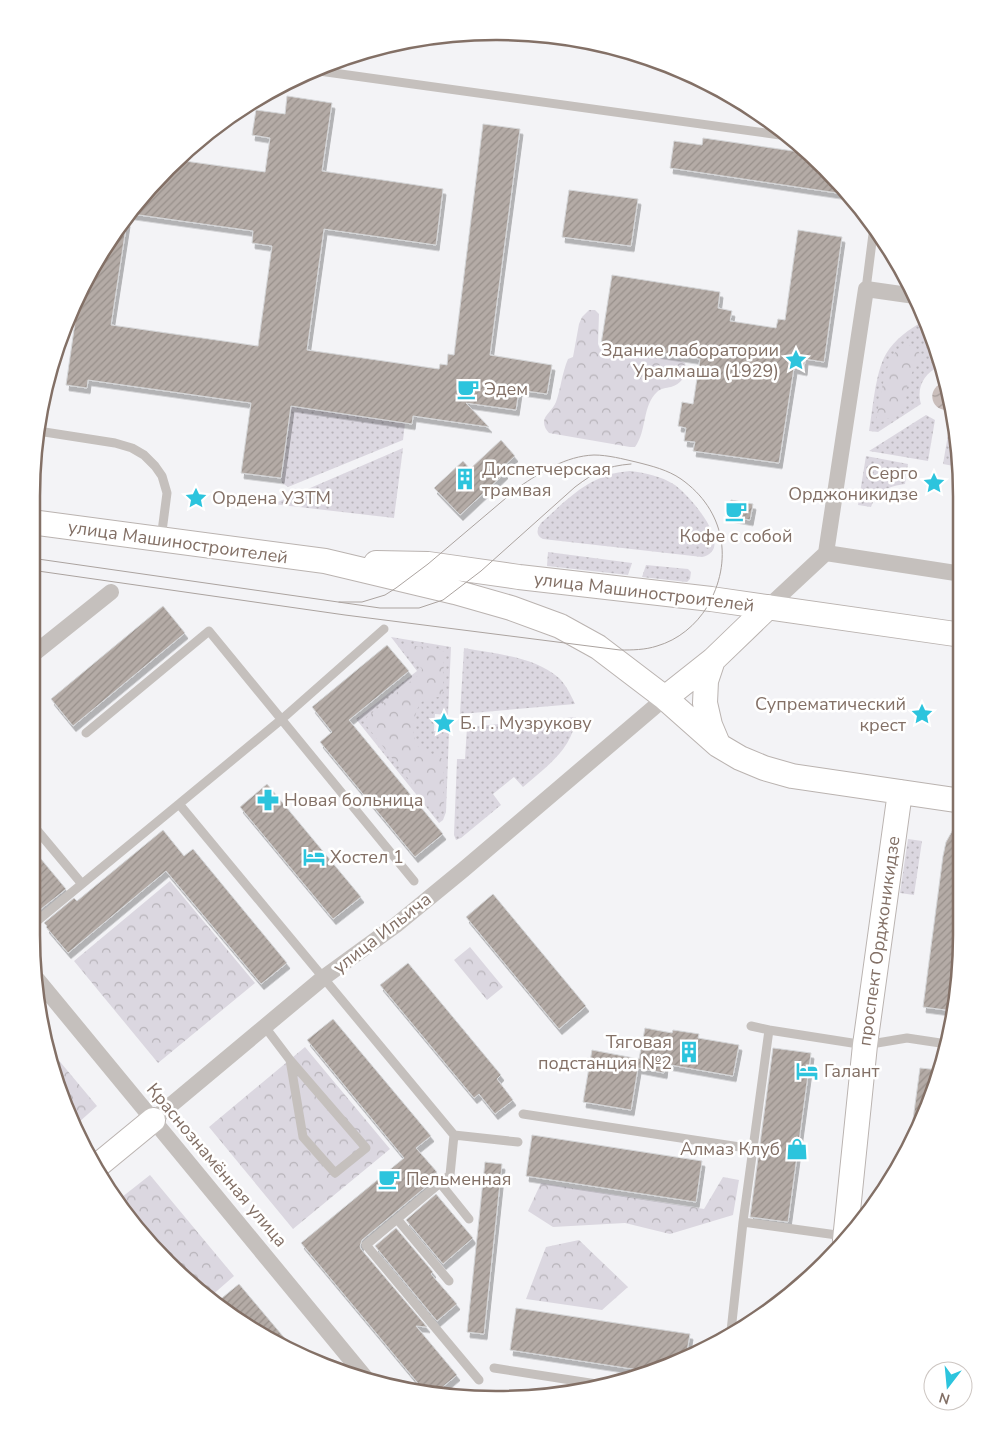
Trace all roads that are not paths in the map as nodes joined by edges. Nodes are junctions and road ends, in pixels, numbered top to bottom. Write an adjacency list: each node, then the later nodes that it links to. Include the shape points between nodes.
1 (329, 72): 2 (lane)
2 (774, 134)
3 (872, 238): 4 (lane)
4 (866, 289): 5 (street); 9 (street)
5 (906, 295)
6 (45, 432): 8 (lane, via 115,443 144,454 162,476 167,493)
7 (40, 523): 8 (main road, улица Машиностроителей)
8 (161, 540): 10 (main road, улица Машиностроителей)
9 (826, 553): 11 (street); 13 (street)
10 (326, 561): 13 (main road, улица Машиностроителей, via 428,564); 18 (main road, улица Машиностроителей, via 455,592 560,626 598,647)
11 (953, 573)
12 (111, 592): 16 (street)
13 (768, 607): 15 (main road, улица Машиностроителей); 17 (main road)
14 (384, 630): 19 (lane)
15 (953, 634)
16 (40, 649)
17 (713, 660): 18 (main road); 21 (main road, via 706,680 705,703)
18 (665, 698): 21 (main road, улица Машиностроителей); 29 (street, улица Ильича, via 396,925)
19 (282, 719): 20 (lane, via 209,631); 24 (lane); 26 (lane)
20 (86, 733)
21 (718, 745): 22 (main road, улица Машиностроителей, via 740,758 792,776)
22 (900, 792): 23 (main road, улица Машиностроителей); 35 (main road, проспект Орджоникидзе)
23 (953, 800)
24 (179, 804): 27 (lane); 29 (lane)
25 (40, 834): 27 (lane)
26 (414, 881)
27 (82, 884): 28 (lane)
28 (40, 919)
29 (323, 978): 32 (street, улица Ильича); 39 (lane)
30 (43, 987): 38 (street, Краснознамённая улица)
31 (751, 1026): 33 (lane)
32 (265, 1027): 36 (lane); 38 (street, улица Ильича)
33 (768, 1030): 35 (lane); 41 (lane)
34 (939, 1043): 35 (lane, via 906,1038)
35 (865, 1045): 47 (main road, проспект Орджоникидзе)
36 (290, 1060): 36 (lane, via 303,1137 334,1174 366,1148)
37 (522, 1114): 41 (lane)
38 (153, 1120): 42 (main road, улица Ильича); 52 (street, Краснознамённая улица)
39 (454, 1135): 40 (lane); 43 (lane, via 450,1175)
40 (518, 1142)
41 (753, 1150): 46 (lane)
42 (101, 1163)
43 (440, 1183): 44 (lane); 45 (lane)
44 (397, 1219): 49 (lane); 53 (lane, via 366,1245)
45 (469, 1219)
46 (743, 1222): 48 (lane); 50 (lane)
47 (846, 1228)
48 (838, 1237)
49 (449, 1281)
50 (733, 1325)
51 (494, 1368): 54 (lane)
52 (359, 1370)
53 (479, 1380)
54 (585, 1382)

